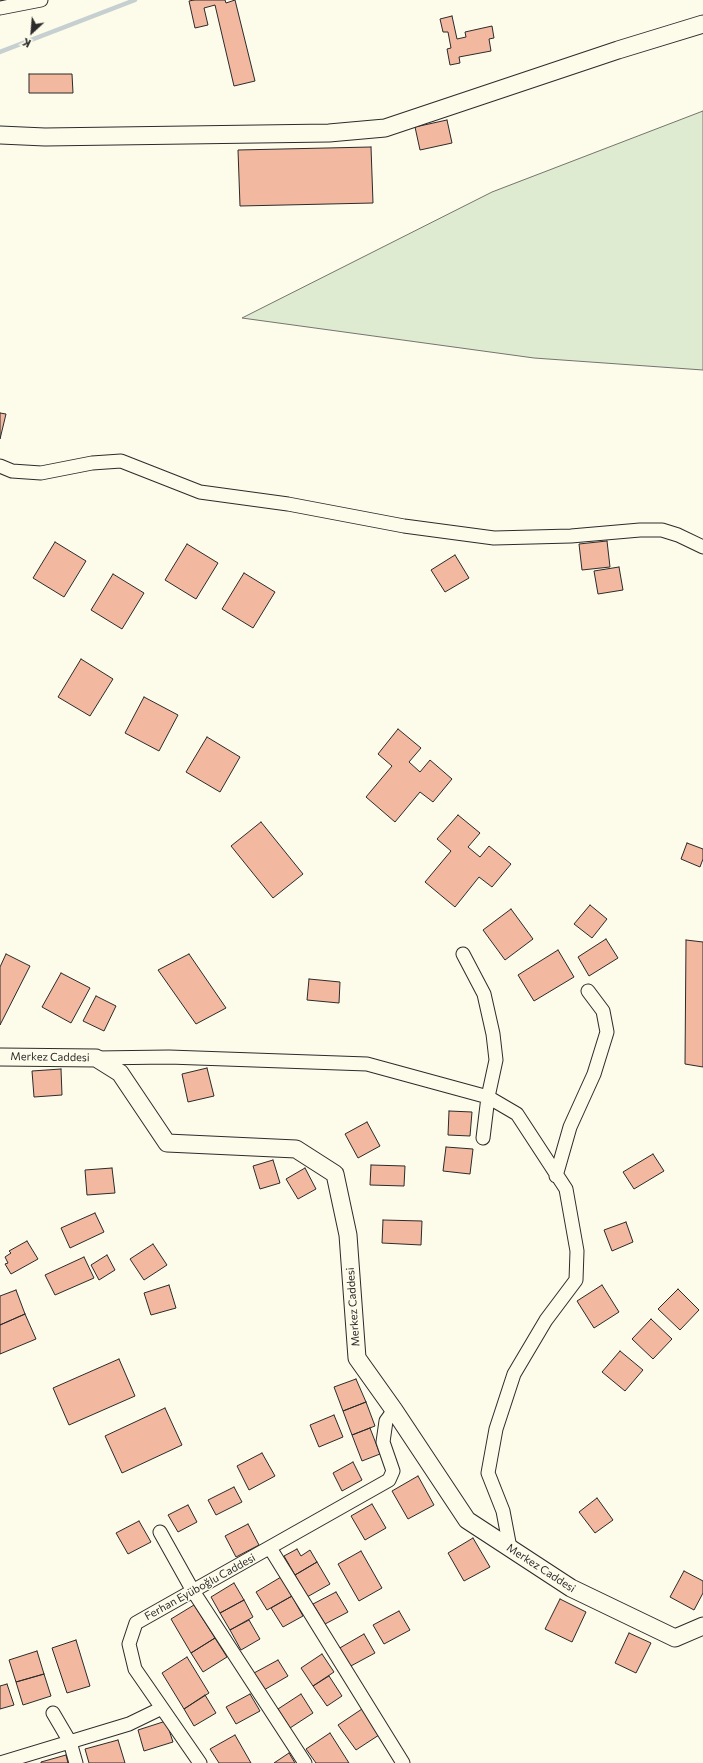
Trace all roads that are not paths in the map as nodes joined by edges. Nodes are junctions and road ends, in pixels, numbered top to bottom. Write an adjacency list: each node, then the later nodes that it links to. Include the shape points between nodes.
1 (41, 0): 2 (street)
2 (0, 8)
3 (703, 24): 4 (street, via 385,128 313,133 46,137)
4 (0, 135)
5 (0, 466): 6 (street, via 12,471 41,474 92,463 120,461 200,492 288,504 404,526 494,538 662,530)
6 (703, 548)
7 (463, 954): 11 (street, via 484,994 494,1034 496,1060)
8 (588, 991): 13 (street, via 603,1011 607,1032 594,1074 570,1127)
9 (0, 1057): 10 (street, Merkez Caddesi)
10 (96, 1058): 11 (street, via 169,1057 367,1064); 14 (street, Merkez Caddesi, via 120,1073 167,1143 296,1149 334,1174 348,1235 357,1358)
11 (488, 1097): 12 (street); 13 (street, via 517,1114)
12 (483, 1138)
13 (556, 1176): 17 (street, via 566,1190 577,1251 576,1280 546,1320 514,1374 496,1429 488,1473 503,1511)
14 (394, 1410): 16 (street, Ferhan Eyüboğlu Caddesi, via 386,1421 383,1442 393,1471 389,1480); 17 (street, Merkez Caddesi, via 467,1520)
15 (160, 1532): 18 (street)
16 (270, 1548): 18 (street, Ferhan Eyüboğlu Caddesi); 27 (street)
17 (510, 1548): 19 (street, Merkez Caddesi, via 571,1588 675,1638)
18 (193, 1591): 20 (street, Ferhan Eyüboğlu Caddesi, via 136,1623 128,1644 135,1669); 26 (street)
19 (703, 1626)
20 (162, 1708): 22 (street, via 129,1724); 25 (street, Ferhan Eyüboğlu Caddesi)
21 (52, 1713): 22 (street)
22 (70, 1742): 23 (street); 24 (street)
23 (0, 1763)
24 (76, 1763)
25 (200, 1763)
26 (305, 1763)
27 (403, 1763)

